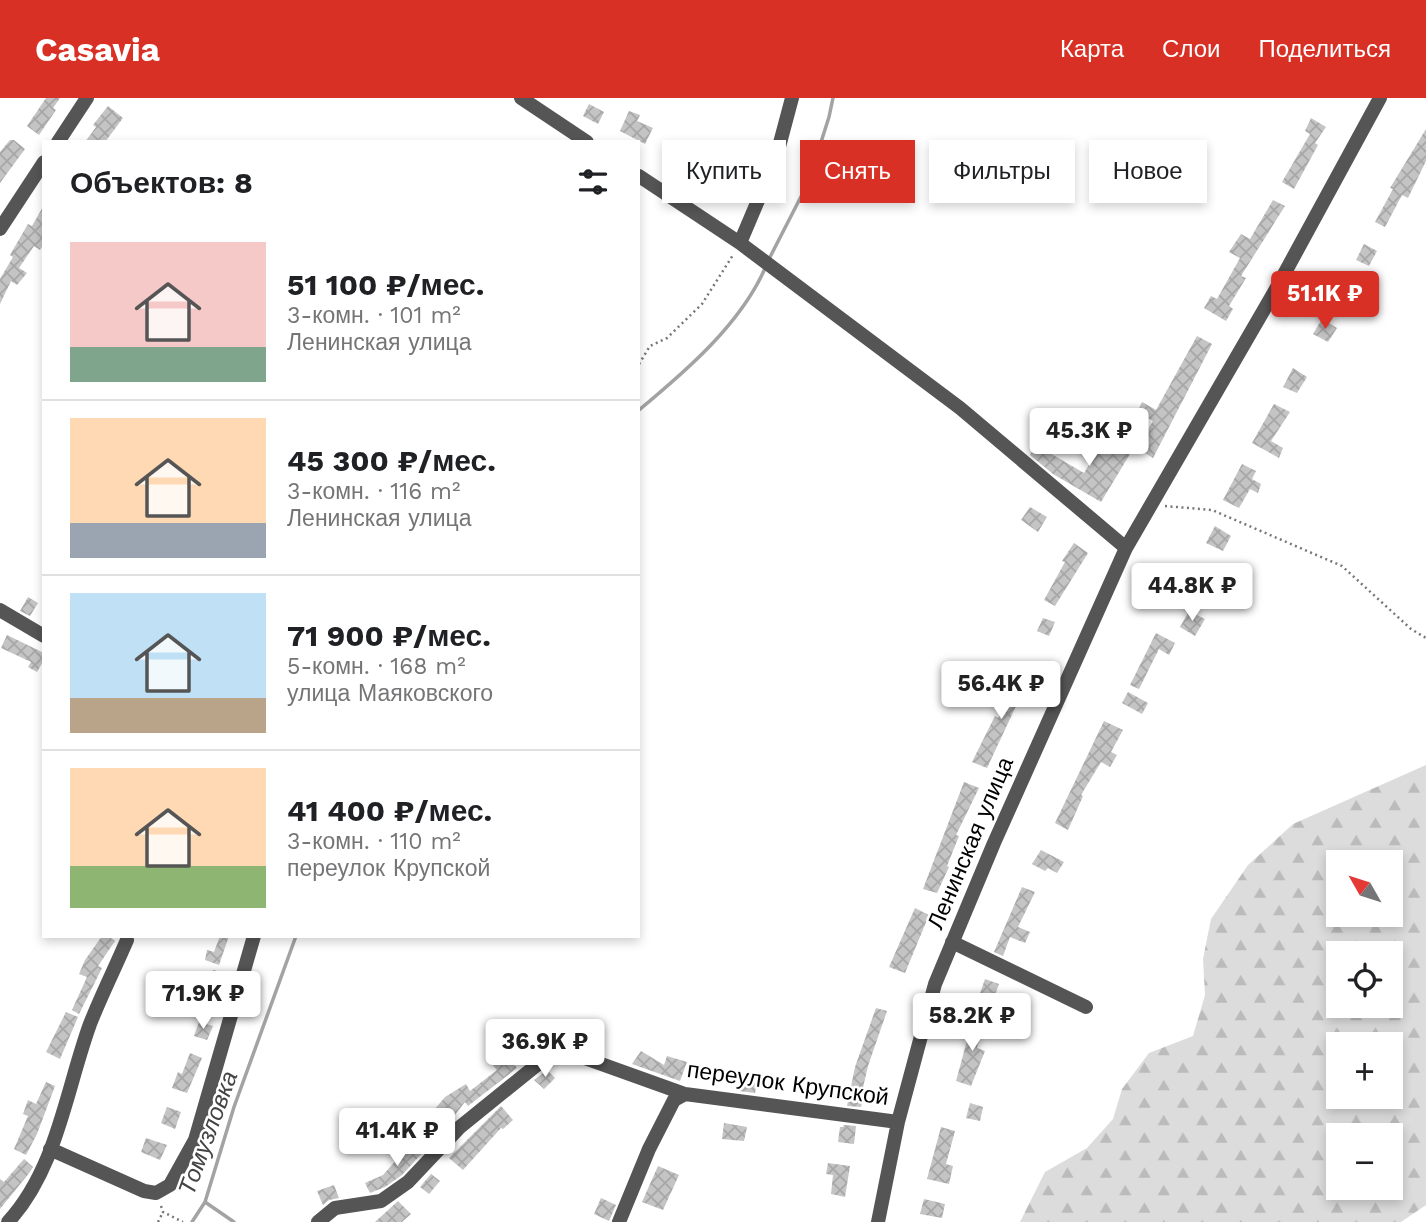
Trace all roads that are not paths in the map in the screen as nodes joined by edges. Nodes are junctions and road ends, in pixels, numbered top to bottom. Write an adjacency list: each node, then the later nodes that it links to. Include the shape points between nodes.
1 (87, 98): 5 (street)
2 (521, 98): 6 (street)
3 (792, 98): 10 (street)
4 (1380, 98): 11 (street, Ленинская улица)
5 (59, 140)
6 (584, 140)
7 (42, 165): 9 (street)
8 (640, 177): 10 (street)
9 (0, 229)
10 (746, 247): 11 (street, via 960,408)
11 (1126, 548): 16 (street, Ленинская улица)
12 (0, 610): 13 (street)
13 (42, 635)
14 (253, 938): 20 (street, via 195,1140 170,1185 156,1193 144,1191)
15 (127, 940): 20 (street, via 90,1024)
16 (952, 942): 17 (street); 19 (street, Ленинская улица, via 935,984)
17 (1086, 1007)
18 (685, 1094): 19 (street, переулок Крупской); 22 (street, переулок Крупской, via 579,1056 557,1055 538,1064 460,1127 408,1182 381,1201 335,1208); 23 (street, via 674,1100)
19 (898, 1122): 24 (street, Ленинская улица)
20 (50, 1149): 21 (street, via 37,1183)
21 (8, 1222)
22 (318, 1222)
23 (619, 1222)
24 (878, 1222)

